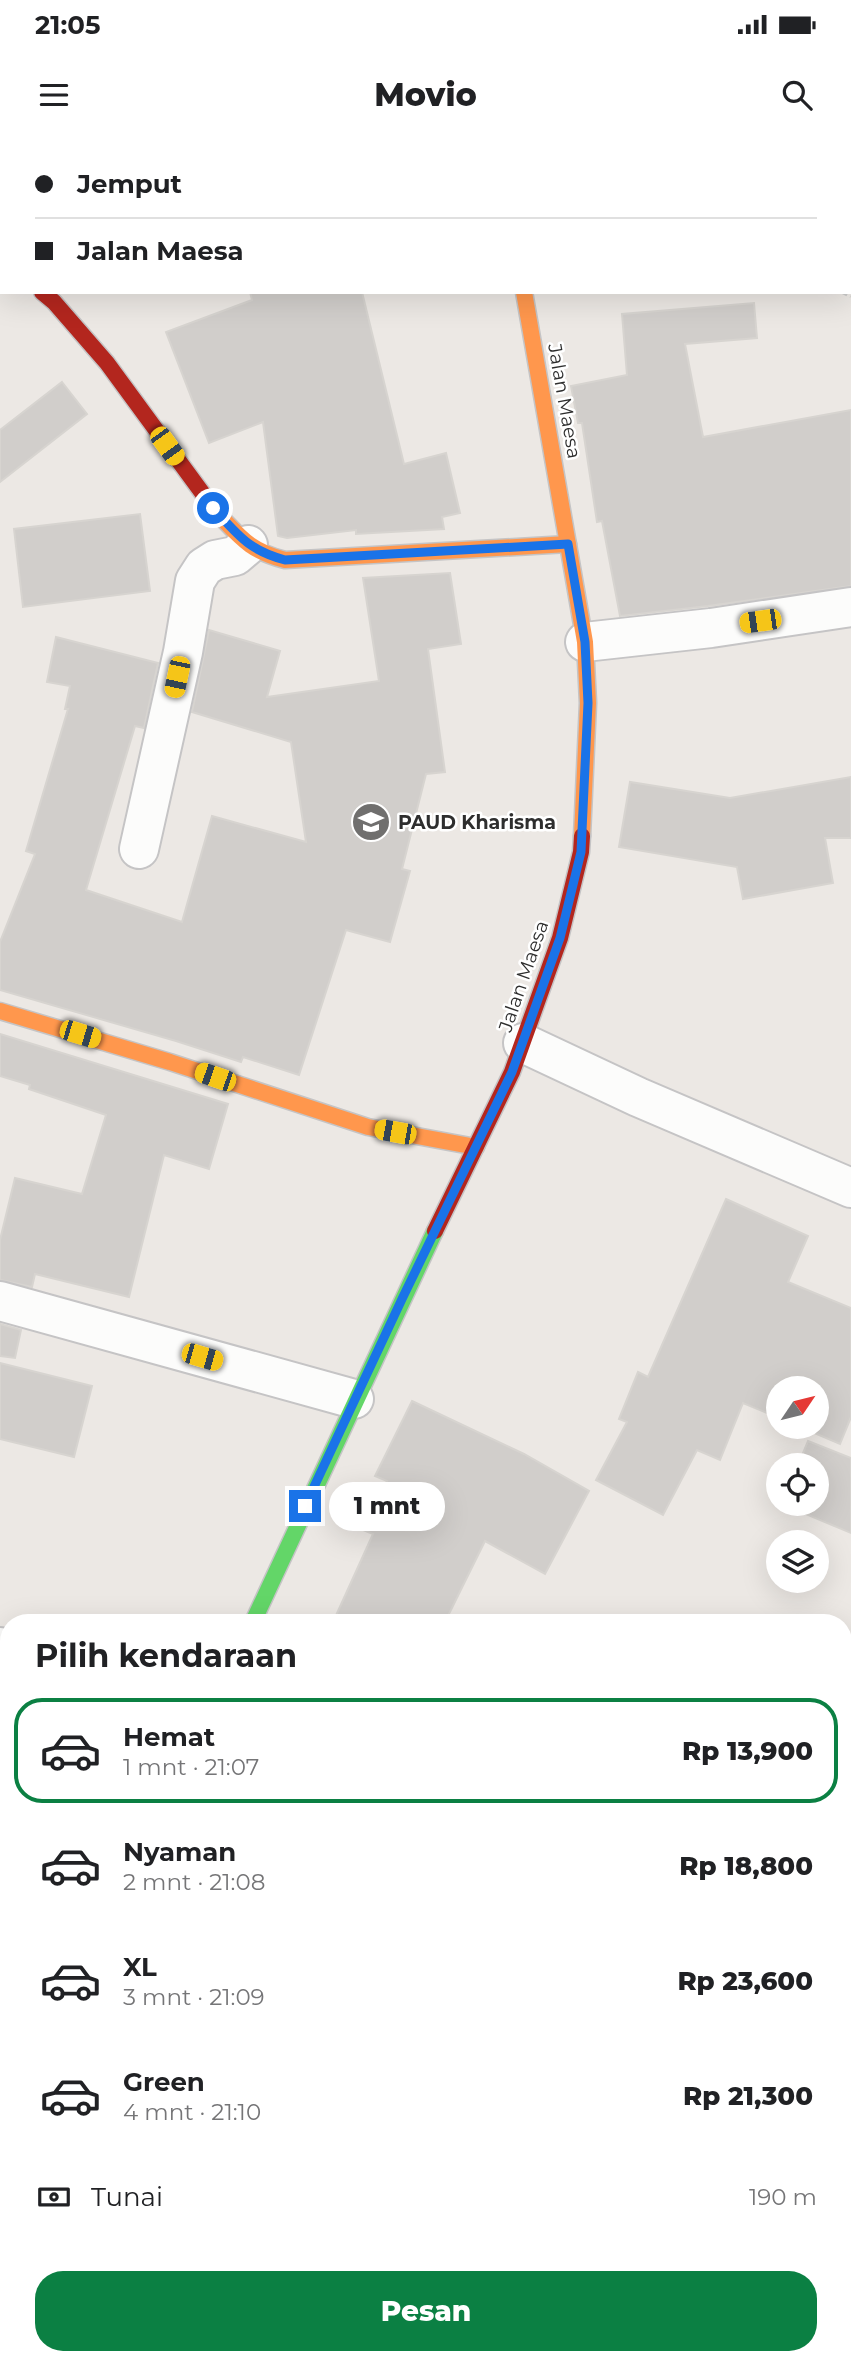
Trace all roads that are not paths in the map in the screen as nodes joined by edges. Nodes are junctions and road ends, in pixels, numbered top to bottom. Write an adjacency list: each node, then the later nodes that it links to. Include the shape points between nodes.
1 (44, 294): 4 (street, via 107,363 213,508)
2 (524, 294): 3 (street, Jalan Maesa)
3 (568, 544): 4 (street, via 285,560); 6 (street, Jalan Maesa)
4 (248, 545): 7 (street, via 235,556 204,567 195,581)
5 (851, 607): 6 (street)
6 (585, 642): 9 (street, Jalan Maesa, via 588,703 581,852 560,938)
7 (139, 849)
8 (0, 1011): 10 (street, via 368,1127)
9 (523, 1043): 10 (street, Jalan Maesa); 11 (street)
10 (476, 1147): 13 (street, Jalan Maesa)
11 (851, 1188)
12 (0, 1301): 13 (street)
13 (354, 1399): 14 (street, Jalan Maesa)
14 (257, 1614)

